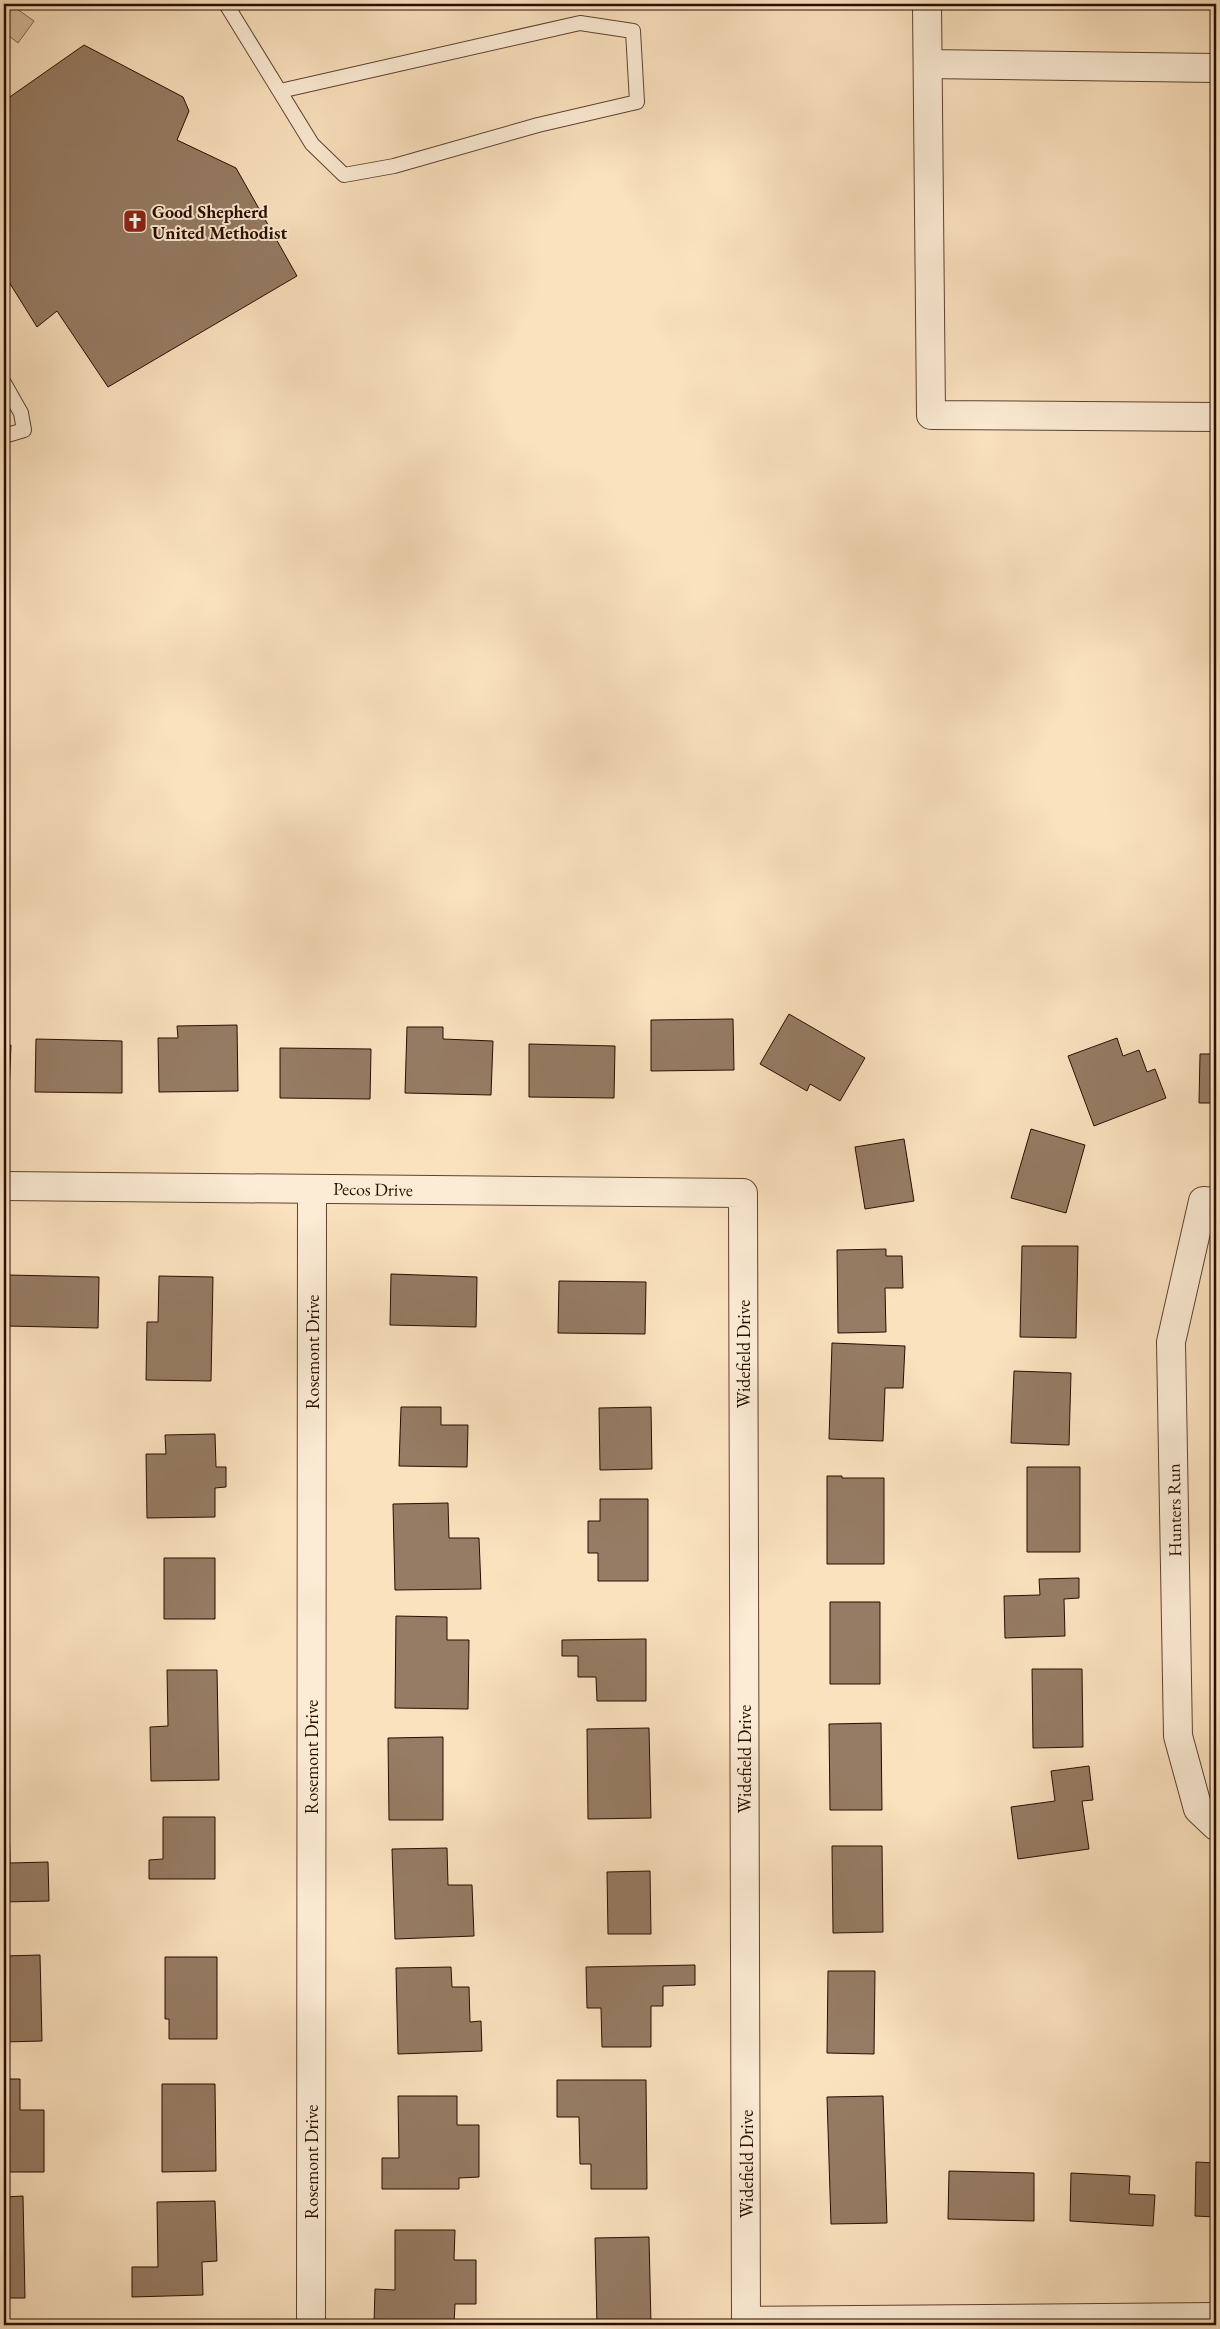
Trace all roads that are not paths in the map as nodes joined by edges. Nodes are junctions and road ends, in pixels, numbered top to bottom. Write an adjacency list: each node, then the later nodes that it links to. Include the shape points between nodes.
1 (226, 4): 5 (lane)
2 (927, 4): 3 (street)
3 (928, 64): 4 (street); 7 (street, via 931,415)
4 (1216, 68)
5 (280, 91): 5 (lane, via 312,144 344,175 394,166 538,125 637,102 632,31 580,23)
6 (4, 384): 8 (lane, via 21,413 24,430)
7 (1216, 417)
8 (4, 436)
9 (4, 1186): 10 (street, Pecos Drive)
10 (312, 1189): 11 (street, Pecos Drive); 16 (street, Rosemont Drive)
11 (743, 1193): 15 (street, Widefield Drive)
12 (1216, 1202): 13 (street, Hunters Run, via 1202,1202 1171,1342 1178,1736 1198,1809)
13 (1216, 1826)
14 (1216, 2317): 15 (street)
15 (746, 2323)
16 (311, 2325)

